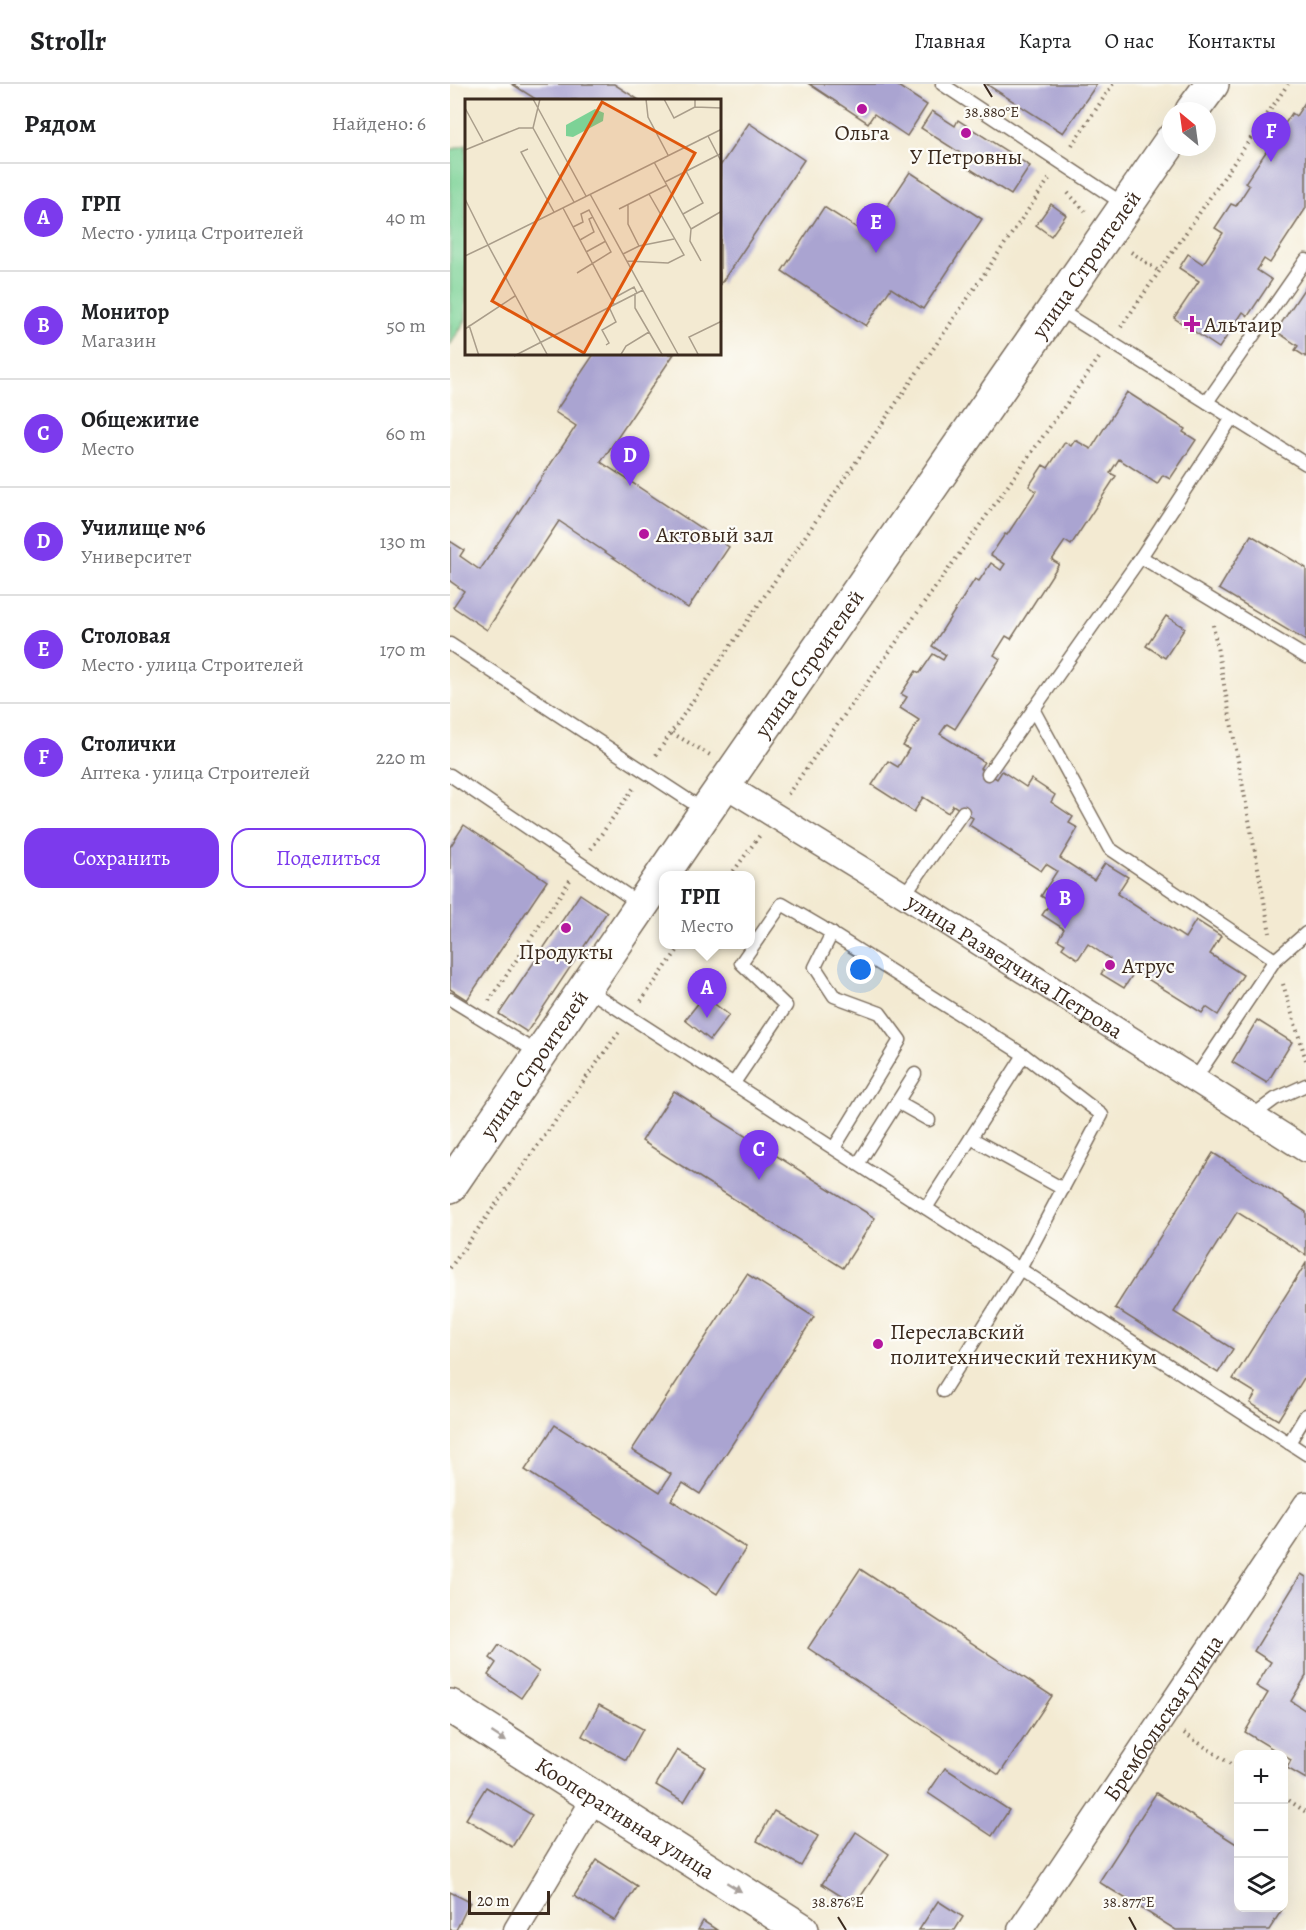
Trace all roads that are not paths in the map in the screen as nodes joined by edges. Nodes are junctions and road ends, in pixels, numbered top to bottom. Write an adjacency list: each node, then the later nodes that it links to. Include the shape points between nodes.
1 (942, 84): 5 (lane)
2 (1212, 84): 3 (main road)
3 (1199, 102)
4 (1162, 154): 5 (main road, улица Строителей)
5 (1126, 205): 7 (main road, улица Строителей)
6 (1306, 260): 8 (lane)
7 (1056, 308): 8 (lane); 17 (main road, улица Строителей)
8 (1207, 402): 9 (lane)
9 (1232, 418): 10 (lane); 11 (lane)
10 (1306, 464)
11 (1141, 557): 13 (lane); 14 (lane)
12 (450, 644): 18 (lane)
13 (1306, 657)
14 (1033, 709): 15 (lane); 28 (lane, via 1109,848)
15 (988, 774)
16 (450, 775): 23 (lane)
17 (725, 785): 18 (main road, улица Строителей); 22 (street, улица Разведчика Петрова)
18 (706, 811): 20 (main road, улица Строителей)
19 (963, 812): 22 (lane)
20 (665, 871)
21 (659, 880): 23 (main road, улица Строителей)
22 (904, 895): 34 (street, улица Разведчика Петрова)
23 (642, 905): 29 (main road, улица Строителей)
24 (832, 933): 26 (lane, via 782,904); 32 (lane); 41 (lane, via 815,967 834,996 880,1013 900,1040)
25 (1306, 933): 28 (lane)
26 (755, 943)
27 (751, 949): 35 (lane, via 741,963 786,1006)
28 (1275, 960): 34 (lane)
29 (586, 988): 31 (main road, улица Строителей); 35 (lane)
30 (450, 999): 31 (lane)
31 (540, 1054): 44 (main road, улица Строителей)
32 (1024, 1054): 40 (lane); 45 (lane, via 1102,1115)
33 (915, 1074): 37 (lane)
34 (1195, 1079): 38 (street, улица Разведчика Петрова)
35 (734, 1083): 41 (lane)
36 (1306, 1085): 38 (lane, via 1275,1099)
37 (897, 1102): 39 (lane); 43 (lane)
38 (1252, 1116): 42 (street, улица Разведчика Петрова)
39 (929, 1120)
40 (971, 1138): 45 (lane); 46 (lane)
41 (834, 1148): 43 (lane)
42 (1306, 1150)
43 (858, 1164): 46 (lane)
44 (450, 1186)
45 (1063, 1189): 47 (lane)
46 (926, 1208): 47 (lane)
47 (1020, 1269): 48 (lane); 50 (lane)
48 (943, 1391)
49 (1306, 1415): 50 (lane)
50 (1289, 1443): 51 (lane)
51 (1306, 1454)
52 (1305, 1509): 57 (street, Брембольская улица)
53 (450, 1706): 54 (main road, Кооперативная улица, one-way to 54)
54 (594, 1798): 55 (street); 56 (main road, Кооперативная улица, one-way to 56)
55 (516, 1930)
56 (802, 1930)
57 (1020, 1930)

